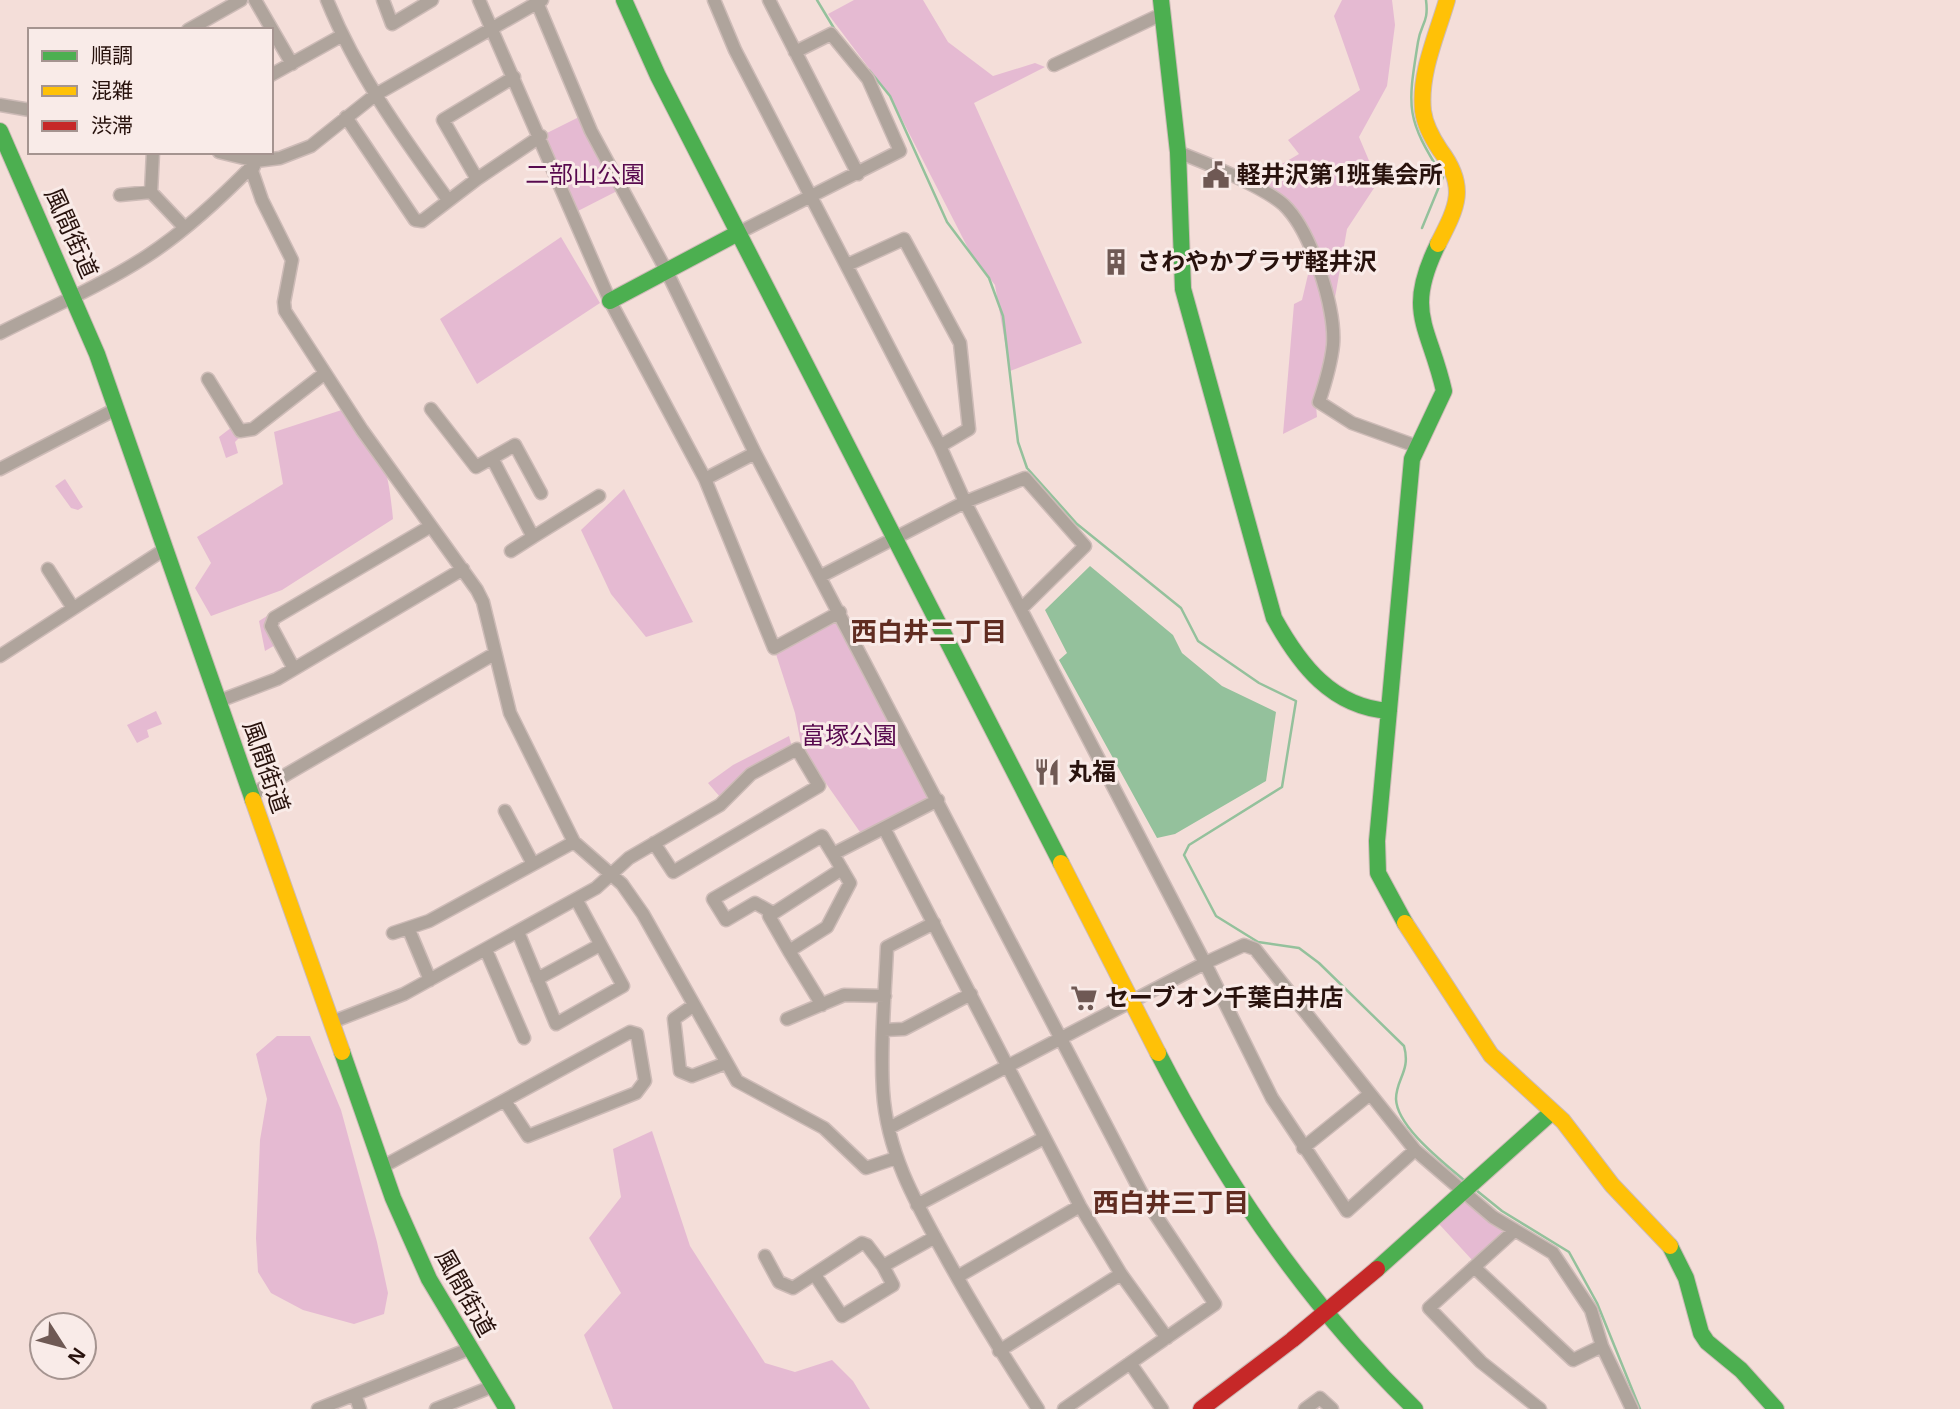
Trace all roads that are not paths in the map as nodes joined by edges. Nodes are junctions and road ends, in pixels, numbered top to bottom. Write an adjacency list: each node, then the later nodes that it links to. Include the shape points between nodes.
1 (241, 0): 14 (street)
2 (255, 0): 15 (street)
3 (327, 0): 17 (street)
4 (383, 0): 5 (street, via 392,24)
5 (432, 0)
6 (479, 0): 13 (street)
7 (624, 0): 40 (street)
8 (714, 0): 37 (street)
9 (769, 0): 18 (street)
10 (1447, 0): 51 (street, via 1427,69 1425,113 1430,133 1453,169 1458,192 1419,300 1444,391)
11 (538, 1): 13 (street); 42 (street, via 591,131)
12 (1162, 7): 20 (street); 29 (street)
13 (489, 27): 22 (street); 23 (street)
14 (192, 28)
15 (271, 28)
16 (273, 31): 19 (street)
17 (341, 36): 19 (street); 23 (street)
18 (795, 52): 33 (street); 33 (street, via 831,34 868,79 900,152)
19 (292, 64): 21 (street)
20 (1054, 65)
21 (273, 74)
22 (514, 77): 28 (street); 34 (street, via 443,120)
23 (375, 95): 26 (street); 38 (street)
24 (0, 105): 25 (street)
25 (28, 110)
26 (346, 117): 32 (street, via 311,146); 38 (street, via 415,220 422,221)
27 (0, 131): 43 (street, 風間街道)
28 (541, 136): 34 (street); 44 (street)
29 (1178, 152): 51 (street, via 1215,166 1284,205 1318,266 1333,326 1328,374 1319,402 1352,423); 74 (street, via 1183,289 1274,618 1300,662 1359,708)
30 (153, 154): 35 (street)
31 (227, 154): 32 (street)
32 (256, 161): 39 (street); 46 (street, via 252,171 262,200 292,260 285,311)
33 (858, 174): 37 (street)
34 (477, 179): 38 (street)
35 (151, 192): 36 (street); 39 (street)
36 (120, 195)
37 (811, 197): 40 (street); 41 (street)
38 (448, 201)
39 (184, 227): 43 (street, via 144,258)
40 (738, 233): 42 (street); 61 (street)
41 (847, 265): 50 (street); 50 (street, via 904,239 960,343 969,429)
42 (667, 272): 44 (street); 52 (street)
43 (75, 298): 45 (street); 48 (street, 風間街道)
44 (610, 301): 55 (street)
45 (0, 333)
46 (325, 373): 47 (street, via 253,429 240,431); 59 (street)
47 (208, 379)
48 (117, 409): 54 (street); 62 (street, 風間街道)
49 (430, 410): 53 (street, via 476,467)
50 (940, 446): 58 (street)
51 (1416, 446): 74 (street)
52 (755, 453): 55 (street); 66 (street)
53 (492, 458): 56 (street, via 515,444); 60 (street)
54 (0, 468)
55 (705, 479): 69 (street, via 774,648)
56 (541, 492)
57 (598, 496): 60 (street)
58 (965, 502): 61 (street); 68 (street); 68 (street, via 1025,478 1085,546)
59 (431, 526): 65 (street); 72 (street, via 274,618 271,625)
60 (533, 537): 63 (street)
61 (893, 537): 66 (street); 99 (street)
62 (165, 549): 67 (street); 73 (street, 風間街道)
63 (511, 551)
64 (48, 569): 67 (street)
65 (463, 569): 70 (street, via 483,603); 72 (street)
66 (821, 576): 69 (street)
67 (72, 608): 71 (street)
68 (1022, 608): 94 (street)
69 (840, 612): 76 (street)
70 (494, 654): 75 (street); 79 (street, via 516,728)
71 (0, 656)
72 (294, 669): 73 (street)
73 (219, 701): 75 (street, 風間街道)
74 (1389, 711): 111 (street, via 1376,857 1382,887 1492,1055)
75 (251, 795): 103 (street, 風間街道)
76 (938, 800): 78 (street); 106 (street)
77 (505, 811): 82 (street)
78 (884, 828): 81 (street); 87 (street)
79 (574, 842): 82 (street); 84 (street)
80 (654, 843): 80 (street, via 720,805 751,774 797,749 819,786 673,872); 84 (street)
81 (833, 854): 83 (street); 86 (street, via 822,836 713,899 726,920 755,903)
82 (533, 864): 88 (street)
83 (842, 869): 86 (street); 93 (street, via 850,883 827,927)
84 (611, 874): 85 (street); 100 (street, via 643,914)
85 (576, 900): 89 (street); 91 (street)
86 (773, 913): 93 (street, via 769,916)
87 (934, 923): 97 (street); 98 (street, via 887,947)
88 (409, 930): 90 (street); 96 (street)
89 (518, 932): 92 (street); 95 (street)
90 (393, 933)
91 (600, 945): 95 (street); 95 (street, via 622,986 556,1024)
92 (486, 950): 96 (street); 105 (street)
93 (789, 951): 101 (street)
94 (1205, 963): 99 (street); 109 (street, via 1244,945 1255,948); 114 (street, via 1272,1098)
95 (537, 979)
96 (430, 980): 103 (street)
97 (971, 994): 104 (street, via 904,1029); 108 (street)
98 (885, 996): 101 (street, via 844,995); 104 (street)
99 (1132, 1000): 106 (street); 129 (street, via 1184,1104 1242,1203)
100 (694, 1005): 107 (street); 107 (street, via 674,1019 680,1070 692,1076)
101 (822, 1005): 102 (street)
102 (787, 1018)
103 (332, 1022): 117 (street, 風間街道)
104 (884, 1030): 112 (street, via 883,1091)
105 (524, 1038)
106 (1061, 1038): 108 (street); 130 (street, via 1143,1196 1215,1304)
107 (726, 1063): 116 (street, via 737,1081 824,1128 866,1168)
108 (1010, 1067): 112 (street); 113 (street)
109 (1370, 1094): 114 (street); 115 (street)
110 (505, 1101): 110 (street, via 630,1032 637,1034 645,1081 636,1093 528,1136); 117 (street)
111 (1552, 1112): 118 (street); 150 (street, via 1672,1248 1707,1342 1741,1370)
112 (889, 1128): 116 (street)
113 (1044, 1138): 119 (street); 120 (street)
114 (1303, 1148): 115 (street, via 1347,1211)
115 (1415, 1150): 118 (street)
116 (896, 1158): 119 (street)
117 (382, 1167): 132 (street, 風間街道, via 415,1251)
118 (1468, 1187): 121 (street); 129 (street)
119 (917, 1205): 122 (street)
120 (1080, 1206): 126 (street); 128 (street)
121 (1515, 1230): 125 (street); 131 (street, via 1553,1253 1591,1310)
122 (935, 1237): 124 (street); 128 (street)
123 (765, 1256): 127 (street, via 779,1282 793,1288)
124 (883, 1266): 127 (street, via 862,1243); 127 (street, via 893,1285 842,1316)
125 (1474, 1267): 131 (street, via 1573,1360); 148 (street, via 1429,1308 1481,1362)
126 (1121, 1274): 130 (street); 133 (street)
127 (815, 1275)
128 (957, 1277): 133 (street)
129 (1324, 1314): 144 (street, via 1264,1365); 147 (street)
130 (1167, 1338): 134 (street)
131 (1602, 1346): 149 (street)
132 (469, 1349): 135 (street, 風間街道); 136 (street)
133 (999, 1351): 141 (street)
134 (1130, 1363): 142 (street); 143 (street)
135 (491, 1387): 139 (street); 140 (street, 風間街道)
136 (355, 1395): 137 (street); 138 (street)
137 (318, 1409)
138 (360, 1409)
139 (436, 1409)
140 (507, 1409)
141 (1038, 1409)
142 (1064, 1409)
143 (1162, 1409)
144 (1201, 1409)
145 (1305, 1409): 146 (street, via 1320,1398)
146 (1332, 1409)
147 (1415, 1409)
148 (1540, 1409)
149 (1632, 1409)
150 (1776, 1409)

